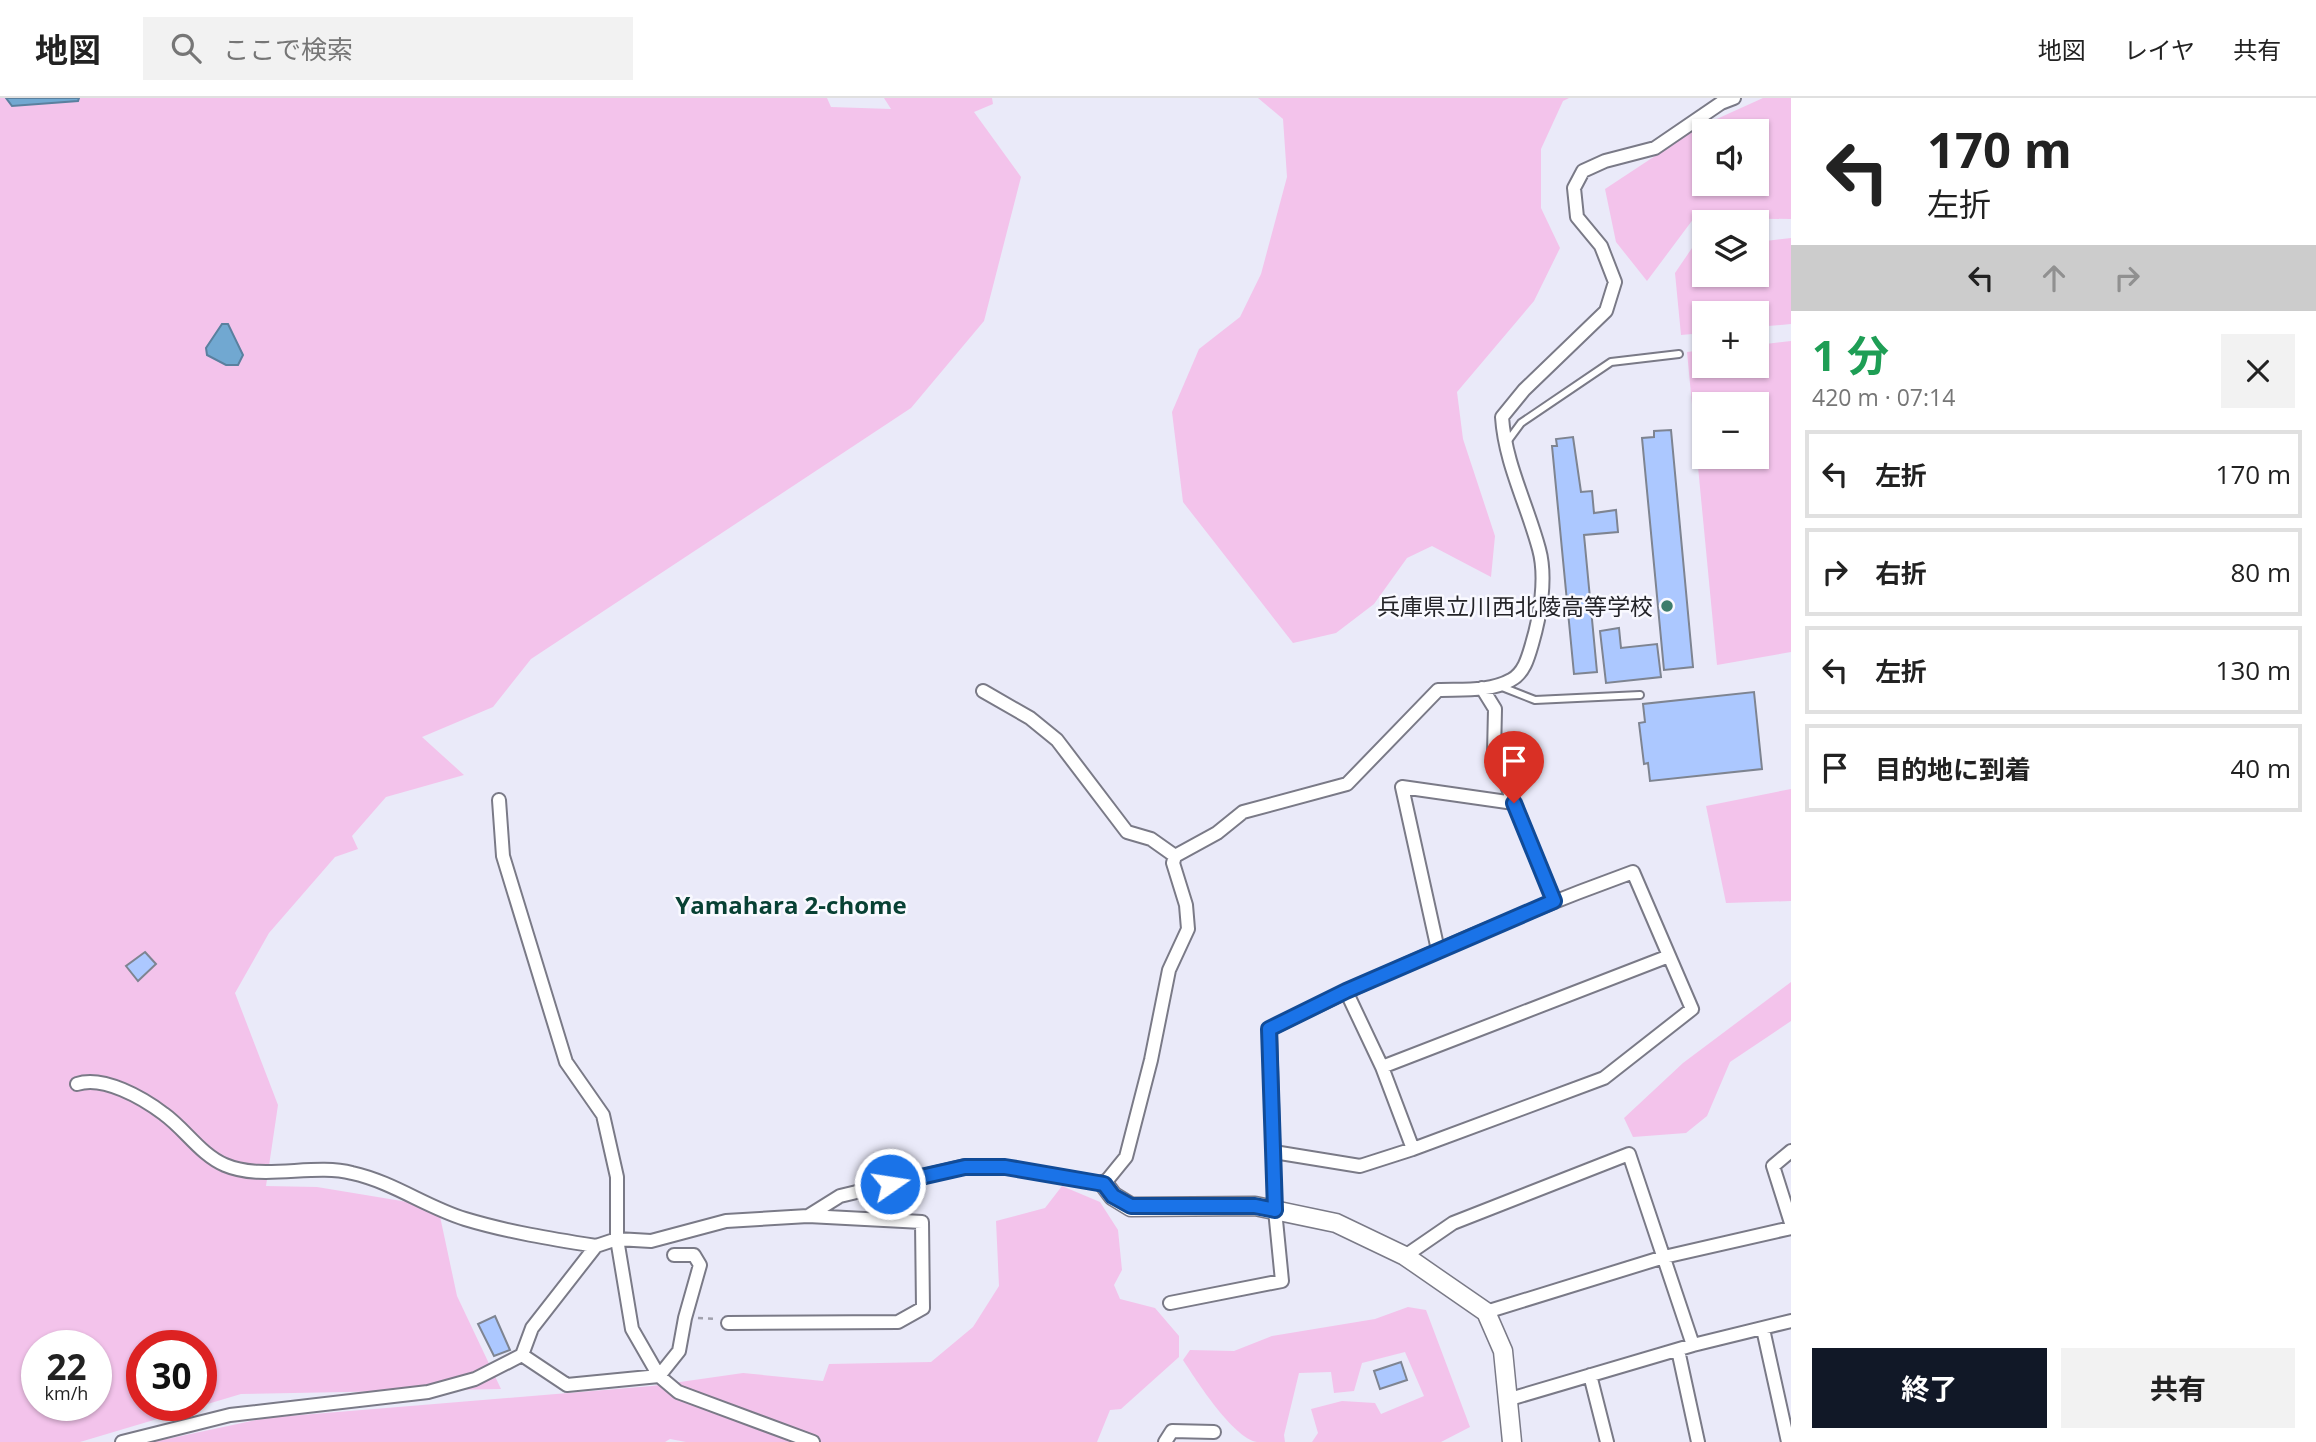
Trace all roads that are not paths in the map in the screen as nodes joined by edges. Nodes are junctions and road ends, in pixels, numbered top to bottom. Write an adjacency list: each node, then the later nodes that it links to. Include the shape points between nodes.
1 (1734, 98): 3 (street, via 1655,148 1605,160 1583,171 1574,188 1577,217 1601,246 1615,282 1606,311 1502,417)
2 (1679, 354): 3 (lane, via 1611,362 1521,423)
3 (1504, 447): 4 (street, via 1540,552 1541,592 1538,626 1525,665 1515,678)
4 (1497, 685): 5 (street); 7 (lane, via 1535,700)
5 (1482, 688): 9 (street, via 1495,709 1494,754); 10 (street, via 1438,690 1347,784 1243,812 1217,833)
6 (983, 691): 10 (street, via 1057,740 1128,832 1152,839)
7 (1640, 695)
8 (499, 800): 24 (street, via 503,856 566,1062 603,1115 617,1177)
9 (1514, 803): 11 (street); 12 (street, via 1402,787)
10 (1175, 856): 20 (street, via 1188,929 1169,970 1126,1157)
11 (1554, 901): 12 (street); 13 (street, via 1633,872)
12 (1438, 950): 14 (street)
13 (1669, 956): 15 (street); 17 (street, via 1692,1009 1604,1078)
14 (1346, 991): 15 (street); 19 (street, via 1269,1029)
15 (1382, 1067): 17 (street)
16 (77, 1084): 25 (street, via 88,1080 114,1086 164,1113 216,1161 229,1167 349,1172 383,1181 463,1219)
17 (1413, 1150): 19 (street, via 1360,1166)
18 (1791, 1151): 23 (street, via 1773,1166)
19 (1274, 1152): 21 (street)
20 (1104, 1184): 21 (street, via 1113,1196 1131,1206); 22 (street, via 1005,1167 965,1167 840,1196)
21 (1275, 1210): 27 (street, via 1336,1223); 29 (street, via 1282,1281)
22 (808, 1216): 24 (street, via 726,1221 652,1241); 32 (street, via 922,1222 923,1308 898,1322)
23 (1791, 1225): 28 (street)
24 (617, 1239): 25 (street); 38 (street, via 632,1329)
25 (596, 1246): 36 (street, via 532,1328)
26 (674, 1255): 38 (street, via 694,1255 700,1265 680,1351)
27 (1405, 1256): 28 (street, via 1453,1223 1629,1154); 30 (street)
28 (1664, 1257): 30 (street); 34 (street)
29 (1170, 1303)
30 (1486, 1312): 39 (street, via 1503,1351)
31 (1791, 1321): 33 (street)
32 (729, 1323)
33 (1763, 1329): 34 (street); 47 (street)
34 (1693, 1345): 35 (street)
35 (1678, 1350): 37 (street); 46 (street)
36 (522, 1355): 38 (street, via 567,1385); 41 (street, via 475,1379 428,1392 229,1415)
37 (1590, 1375): 39 (street); 45 (street)
38 (659, 1376): 42 (street, via 678,1392)
39 (1510, 1399): 44 (street)
40 (1214, 1432): 43 (street, via 1172,1431)
41 (122, 1442)
42 (813, 1442)
43 (1165, 1442)
44 (1512, 1442)
45 (1606, 1442)
46 (1698, 1442)
47 (1788, 1442)

